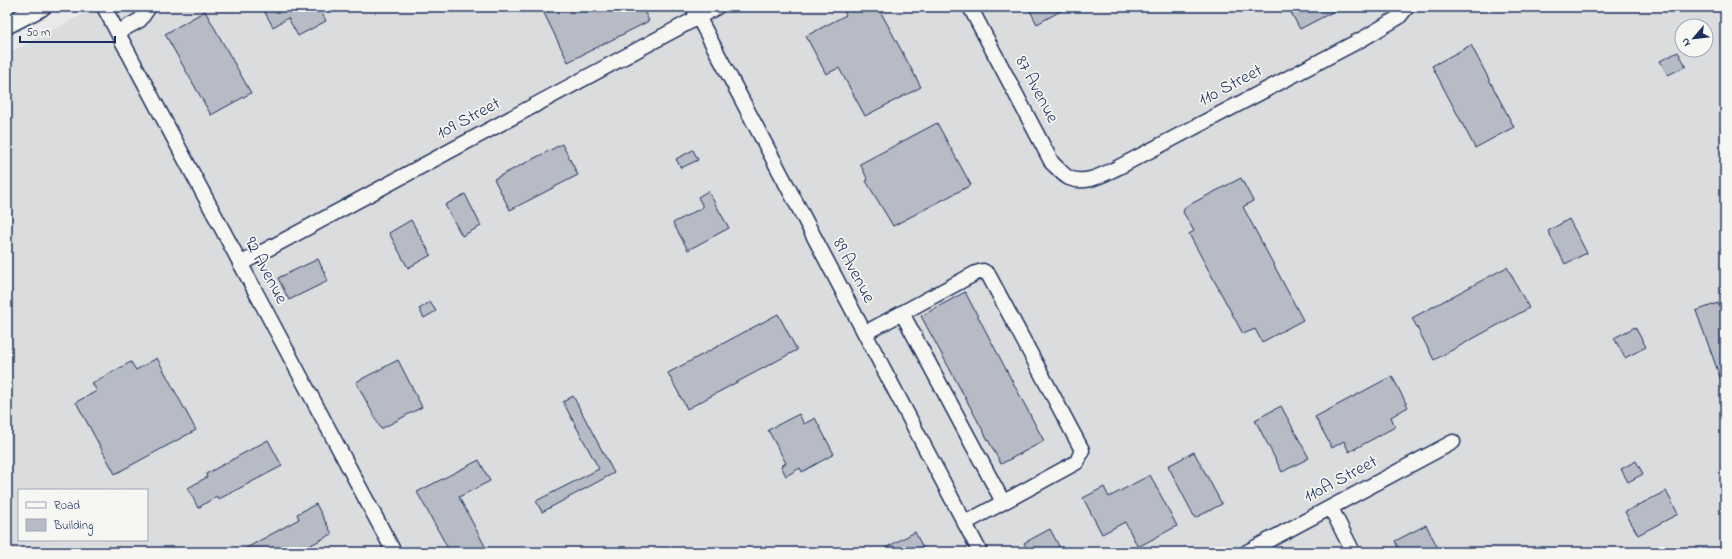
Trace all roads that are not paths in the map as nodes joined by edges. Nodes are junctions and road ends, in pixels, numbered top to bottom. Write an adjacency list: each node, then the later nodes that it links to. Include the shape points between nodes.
1 (42, 7): 8 (main road)
2 (104, 7): 9 (street, 92 Avenue)
3 (149, 7): 9 (street, via 140,20)
4 (717, 7): 6 (street, 109 Street)
5 (970, 7): 10 (street, 87 Avenue, via 1052,163 1068,178)
6 (695, 12): 11 (street, 109 Street); 13 (street, 89 Avenue)
7 (1403, 12): 10 (street, 110 Street, via 1364,38 1117,168 1090,180)
8 (7, 25)
9 (118, 32): 11 (street, 92 Avenue)
10 (1078, 180)
11 (240, 264): 18 (street, 92 Avenue)
12 (902, 313): 13 (street); 15 (street); 15 (street, via 976,273 983,271 988,274 1082,450 1077,462)
13 (865, 333): 17 (street, 89 Avenue)
14 (1453, 442): 16 (street, 110A Street)
15 (1003, 502): 17 (street)
16 (1331, 508): 20 (street, 110A Street); 21 (street)
17 (964, 523): 19 (street, 89 Avenue)
18 (394, 552)
19 (980, 552)
20 (1247, 552)
21 (1353, 552)

